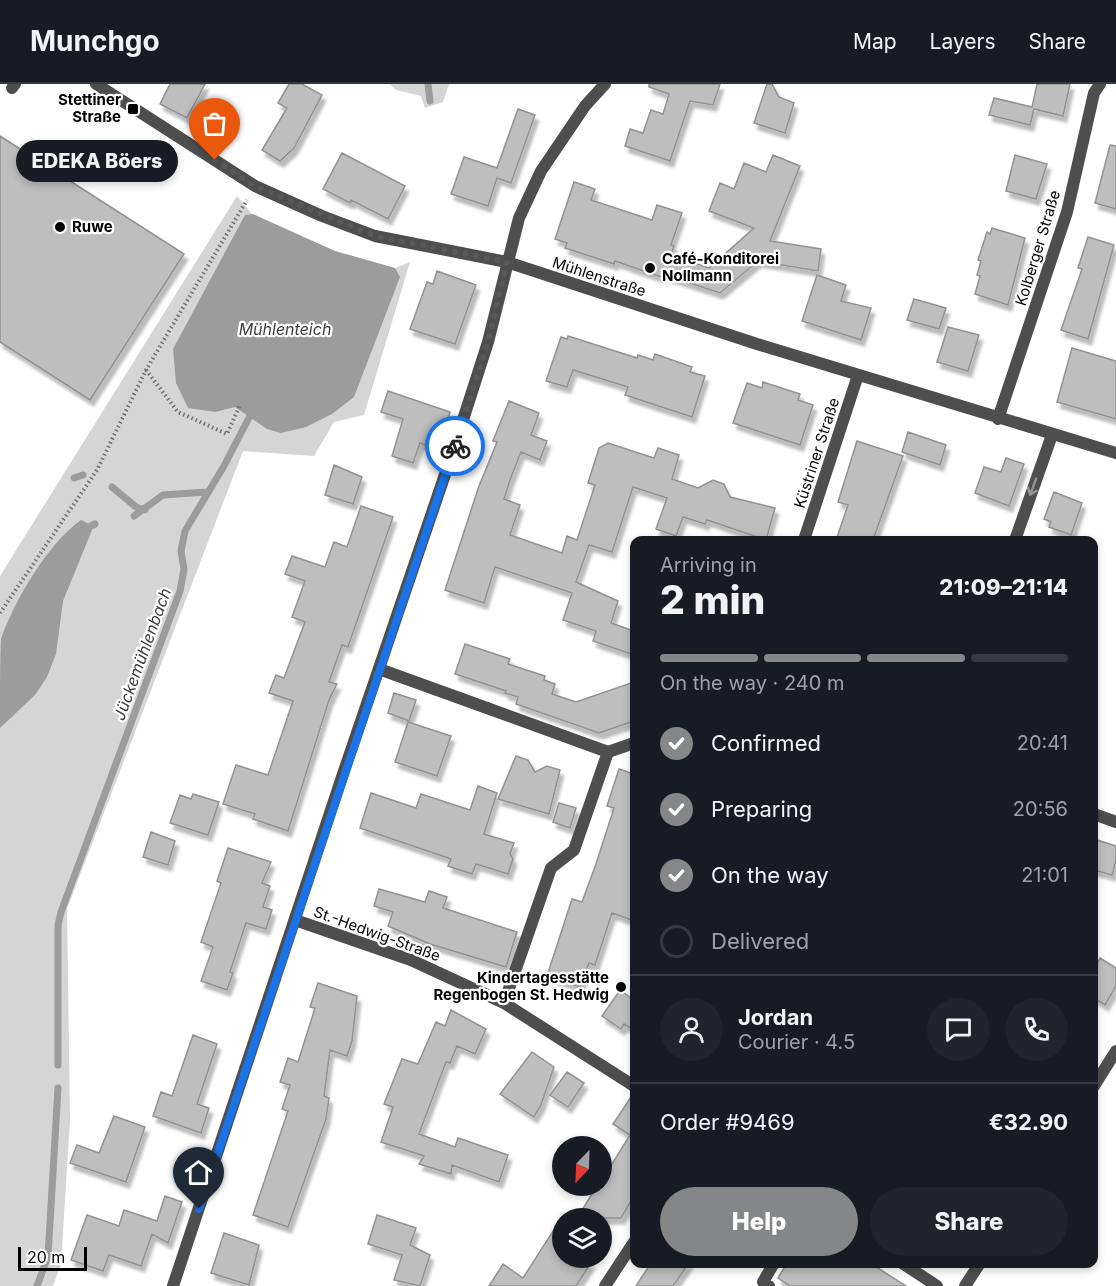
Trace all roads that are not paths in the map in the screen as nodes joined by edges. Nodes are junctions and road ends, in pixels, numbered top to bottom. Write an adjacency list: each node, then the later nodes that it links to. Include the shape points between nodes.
1 (96, 84): 4 (street, Mühlenstraße, via 255,186 375,236)
2 (605, 84): 4 (street, via 585,106 542,171 519,218)
3 (1100, 84): 6 (street, Kolberger Straße, via 1094,93 1067,212)
4 (507, 262): 5 (street, Mühlenstraße); 11 (street, via 488,342)
5 (858, 375): 6 (street, Mühlenstraße); 9 (street, Küstriner Straße)
6 (998, 419): 7 (street, Mühlenstraße)
7 (1052, 435): 8 (street, Mühlenstraße); 10 (street, one-way to 10)
8 (1116, 453)
9 (805, 536)
10 (1016, 536)
11 (379, 669): 13 (street); 16 (street)
12 (630, 744): 13 (street)
13 (608, 752): 17 (street, via 574,850 551,868)
14 (1098, 815): 15 (street)
15 (1116, 822)
16 (295, 920): 17 (street, St.-Hedwig-Straße, via 411,960); 25 (street)
17 (504, 1003): 20 (street, St.-Hedwig-Straße)
18 (1116, 1051): 19 (street)
19 (1098, 1080)
20 (630, 1083)
21 (630, 1248): 26 (street)
22 (771, 1268): 27 (street, via 763,1282)
23 (910, 1268): 28 (street)
24 (977, 1268): 29 (street)
25 (173, 1286)
26 (605, 1286)
27 (769, 1286)
28 (937, 1286)
29 (965, 1286)

